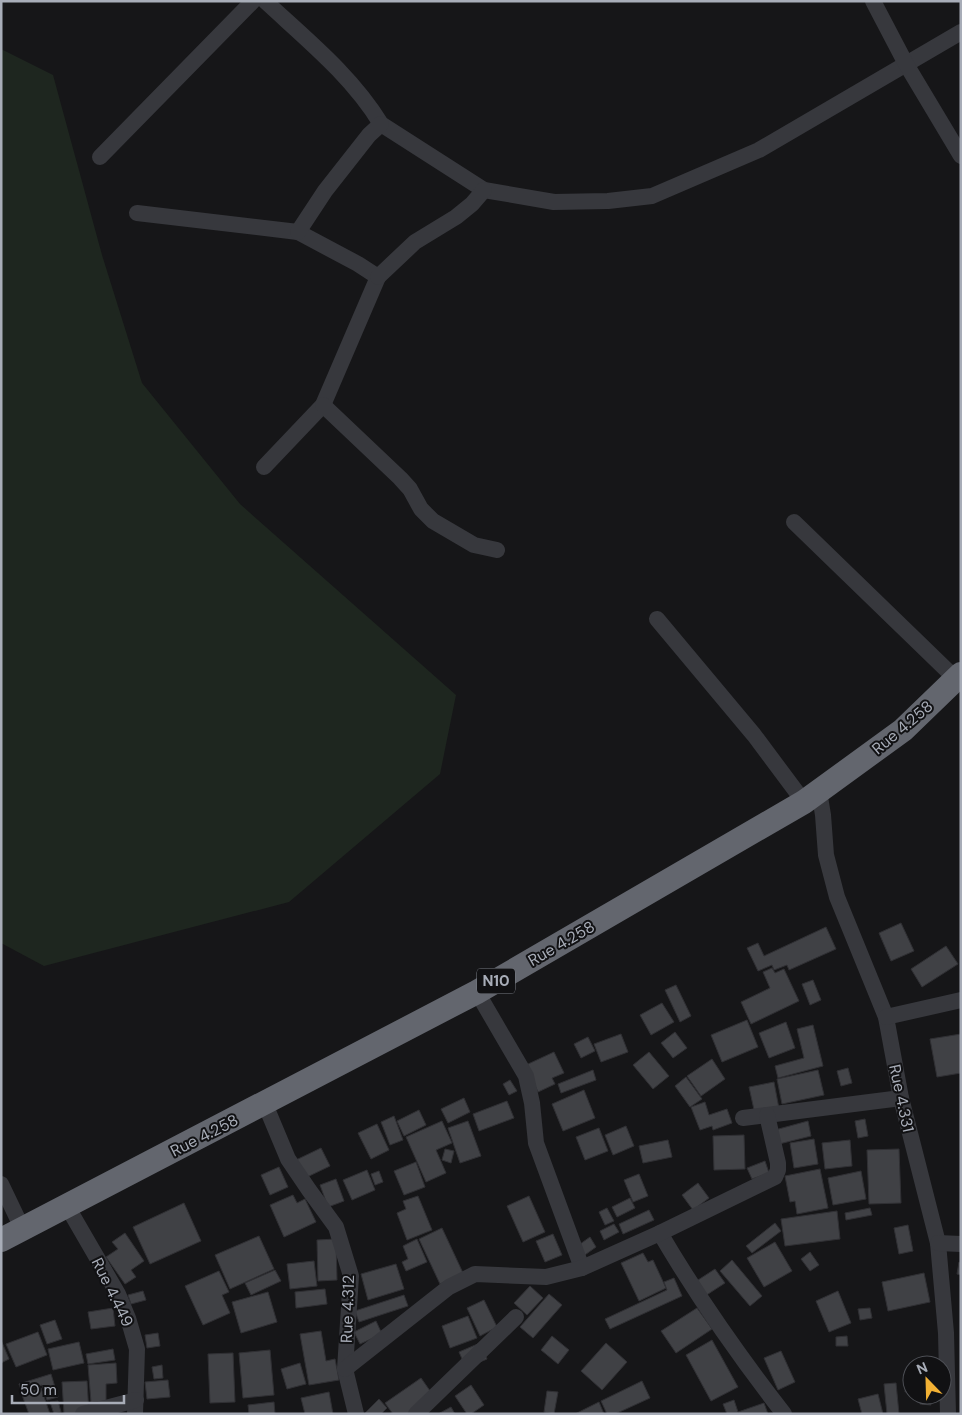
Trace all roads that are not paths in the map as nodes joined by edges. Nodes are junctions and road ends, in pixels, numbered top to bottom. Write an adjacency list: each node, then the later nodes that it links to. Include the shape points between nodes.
1 (253, 1): 8 (street)
2 (264, 1): 6 (street, via 334,66)
3 (873, 1): 5 (street)
4 (961, 32): 5 (street)
5 (906, 64): 7 (street); 9 (street, via 759,150 652,196 554,202)
6 (381, 124): 9 (street); 11 (street, via 325,191)
7 (961, 156)
8 (100, 157)
9 (484, 190): 12 (street, via 466,208 415,242)
10 (137, 213): 11 (street)
11 (298, 232): 12 (street)
12 (378, 277): 13 (street)
13 (322, 405): 14 (street); 16 (street, via 400,478 433,521 474,545)
14 (264, 467)
15 (794, 522): 18 (street)
16 (497, 550)
17 (657, 619): 19 (street, via 754,735)
18 (958, 677): 19 (highway, Rue 4.258 / N10, via 903,730)
19 (812, 796): 20 (highway, Rue 4.258 / N10); 22 (street, Rue 4.331, via 823,815 826,855 837,897)
20 (477, 992): 24 (highway, Rue 4.258 / N10); 34 (street, via 526,1076 536,1143)
21 (961, 1000): 22 (street)
22 (886, 1017): 23 (street, Rue 4.331)
23 (901, 1098): 25 (street); 32 (street, Rue 4.331)
24 (265, 1104): 28 (highway, Rue 4.258 / N10); 36 (street, Rue 4.312, via 288,1159 336,1227 351,1276)
25 (768, 1115): 26 (street); 30 (street, via 778,1163 775,1177)
26 (743, 1118)
27 (1, 1184): 29 (street)
28 (68, 1206): 29 (highway, Rue 4.258 / N10); 37 (street, Rue 4.449, via 118,1294 128,1318 138,1349)
29 (23, 1230): 31 (highway, Rue 4.258 / N10)
30 (660, 1233): 34 (street); 41 (street, via 739,1355)
31 (1, 1240)
32 (938, 1242): 33 (street); 42 (street, Rue 4.331, via 946,1333)
33 (961, 1244)
34 (582, 1268): 36 (street, via 546,1277 475,1274 449,1287)
35 (516, 1317): 40 (street)
36 (345, 1369): 39 (street, Rue 4.312)
37 (135, 1407): 38 (street)
38 (83, 1414)
39 (356, 1414)
40 (416, 1414)
41 (784, 1414)
42 (948, 1414)

